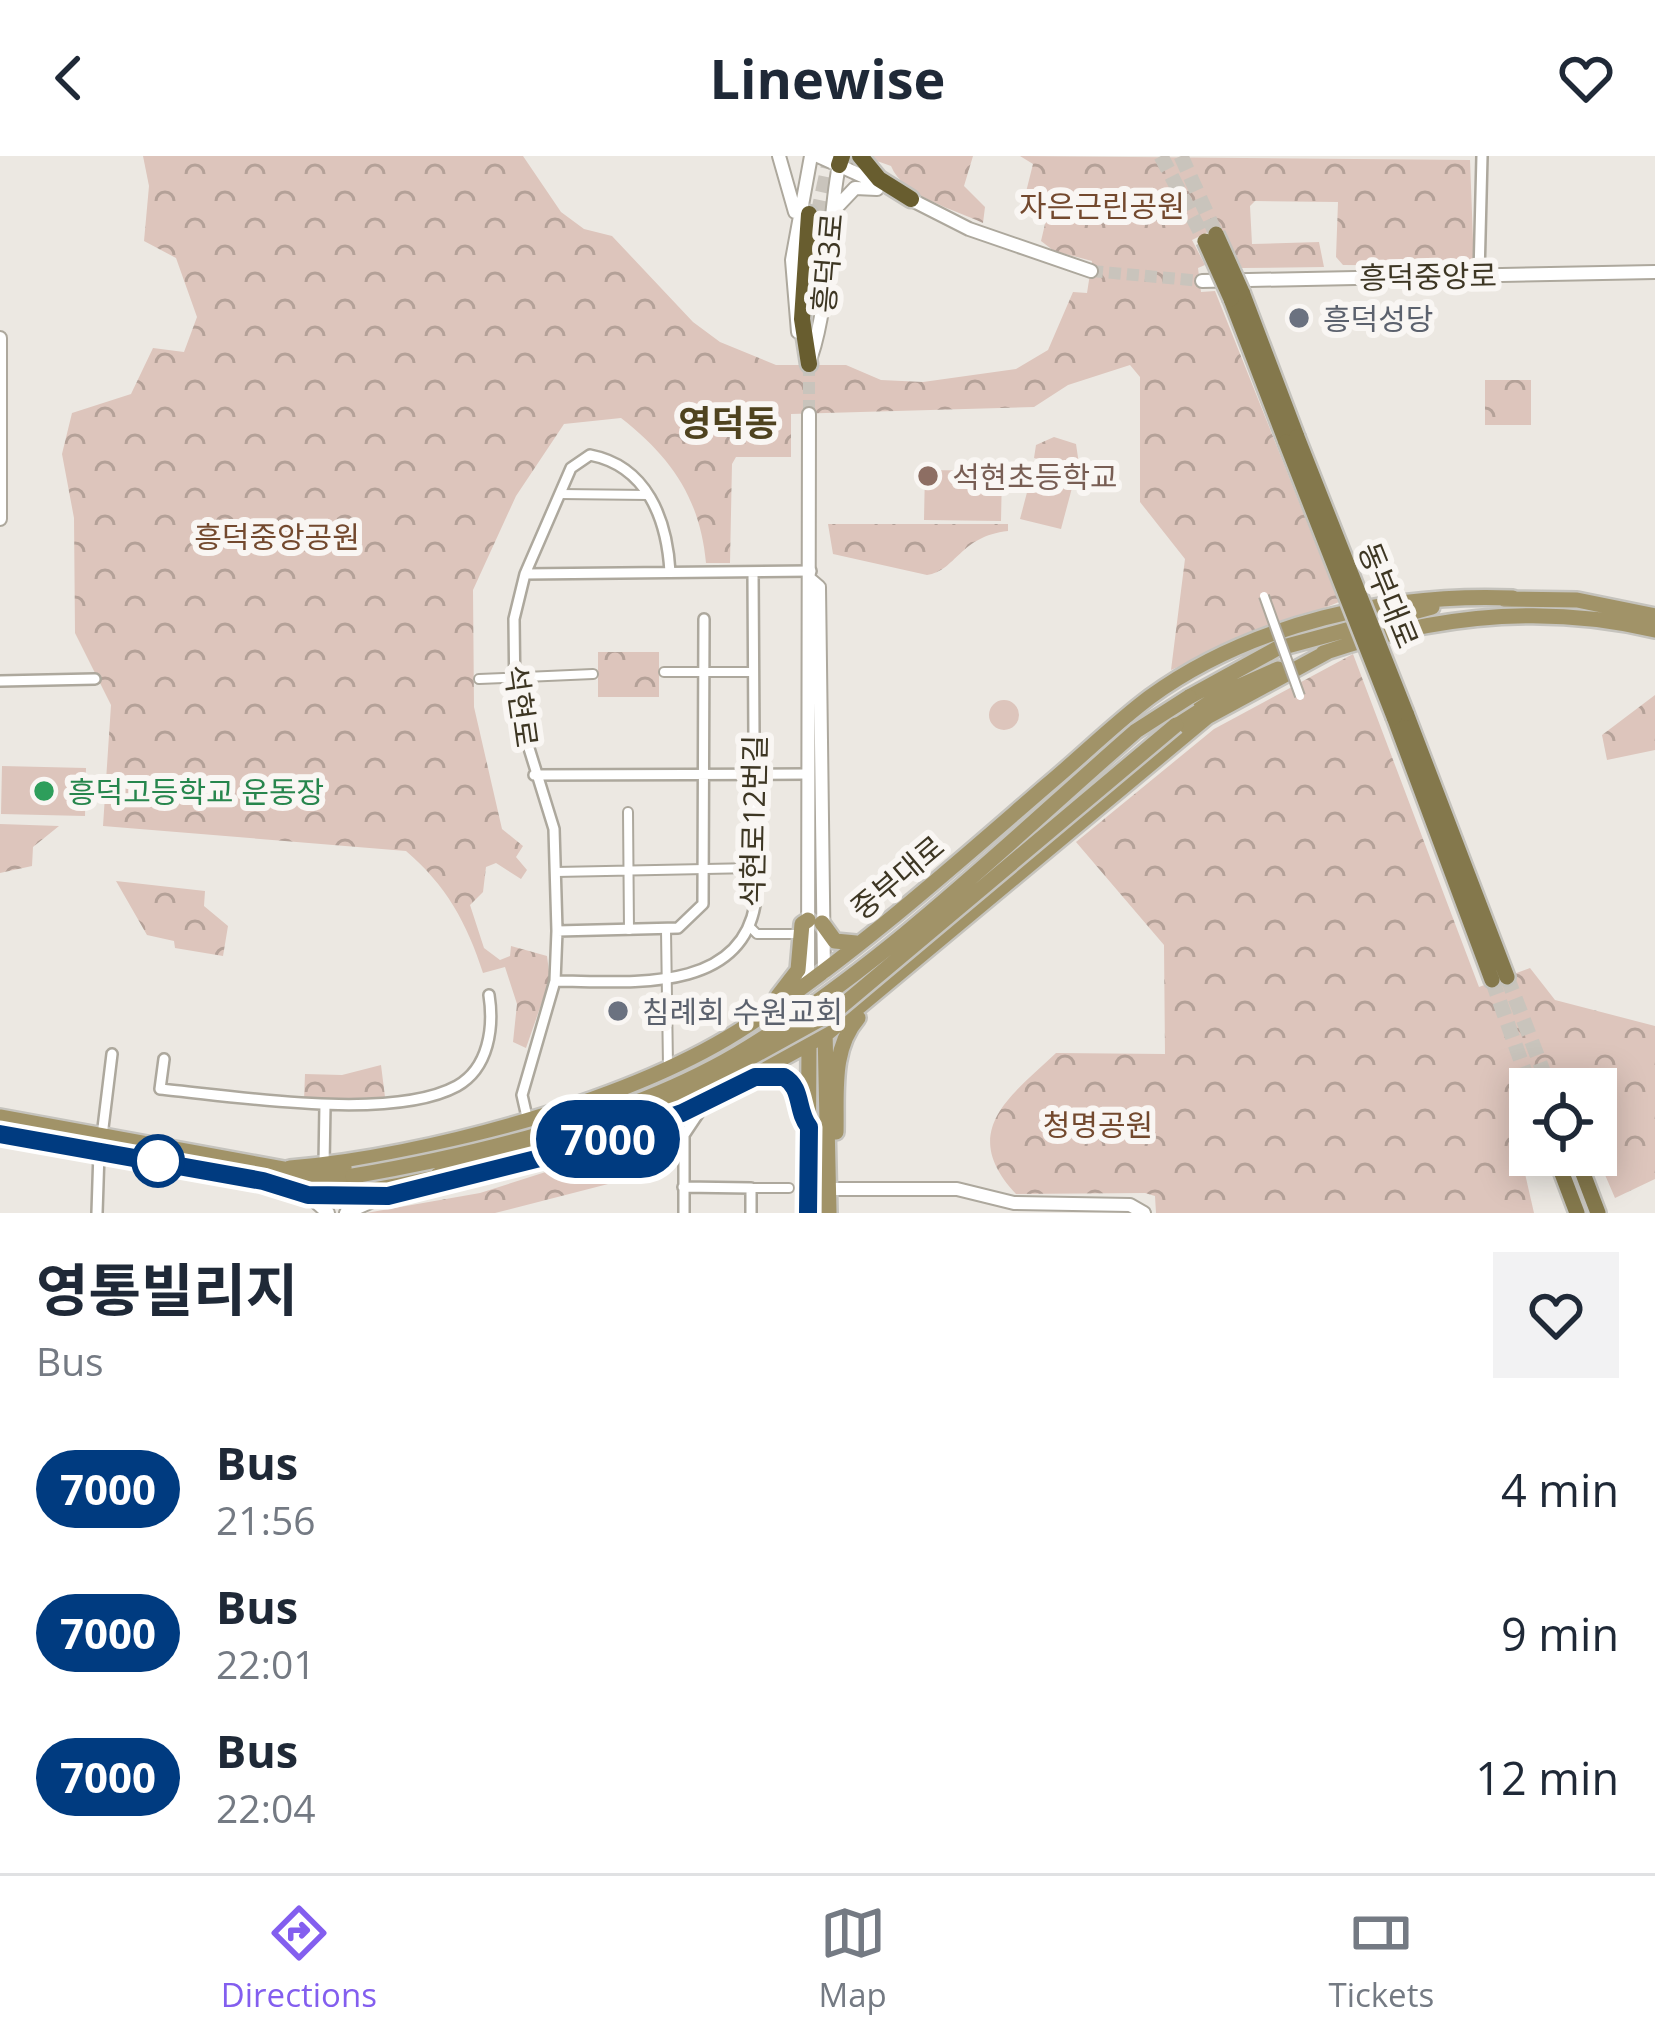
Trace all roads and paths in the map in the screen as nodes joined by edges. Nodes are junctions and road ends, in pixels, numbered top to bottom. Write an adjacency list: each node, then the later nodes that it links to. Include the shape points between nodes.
1 (779, 156): 9 (street, via 794,198)
2 (815, 156): 5 (street); 9 (street, 흥덕3로)
3 (860, 156): 6 (highway)
4 (1482, 156): 12 (street)
5 (841, 160): 6 (street); 7 (street, 흥덕3로)
6 (910, 199): 7 (street, via 867,185); 10 (street, via 969,229)
7 (818, 218): 15 (highway)
8 (1211, 238): 58 (highway, 동부대로, bridge)
9 (795, 243): 15 (street, 흥덕3로, via 794,319)
10 (1091, 271)
11 (1655, 272): 12 (street, 흥덕중앙로)
12 (1479, 275): 13 (street, 흥덕중앙로)
13 (1202, 281)
14 (0, 338): 16 (street)
15 (809, 364)
16 (0, 381): 20 (street)
17 (809, 414): 24 (street)
18 (560, 494): 19 (street); 19 (street, via 571,468 590,455 612,459); 23 (street, 석현로)
19 (648, 495): 21 (street, via 665,531)
20 (0, 519)
21 (670, 572): 22 (street); 23 (street)
22 (753, 572): 24 (street); 35 (street, 석현로12번길)
23 (525, 574): 37 (street, 석현로, via 516,601)
24 (812, 576): 44 (street); 51 (street, via 819,587)
25 (1264, 596): 41 (street, bridge)
26 (1513, 598): 28 (main road, 중부대로); 56 (main road, 중부대로, via 1392,602 1218,659 1152,696); 86 (main road, 중부대로, bridge, via 1401,612 1228,671 1136,731 848,980 746,1049 671,1086 435,1162 353,1176)
27 (1655, 606): 28 (street)
28 (1621, 608): 29 (main road, 중부대로)
29 (1655, 616)
30 (704, 620): 34 (street)
31 (1655, 630): 32 (main road, 중부대로, via 1585,617 1504,615)
32 (1329, 651): 62 (main road, 중부대로, via 1207,717); 89 (main road, 중부대로, bridge, via 1224,693 1175,725 837,1010 681,1096 438,1175 354,1186)
33 (664, 672): 34 (street)
34 (704, 672): 35 (street); 43 (street)
35 (754, 672): 42 (street, 석현로12번길)
36 (592, 674): 37 (street)
37 (515, 675): 38 (street); 45 (street, 석현로)
38 (479, 679)
39 (94, 680): 40 (street)
40 (0, 681)
41 (1300, 696)
42 (754, 773): 43 (street); 44 (street); 47 (street, 석현로12번길)
43 (705, 774): 45 (street); 48 (street)
44 (808, 774): 51 (street)
45 (534, 775): 50 (street, 석현로, via 554,829)
46 (628, 812): 49 (street)
47 (755, 868): 48 (street); 52 (street, 석현로12번길)
48 (706, 869): 49 (street); 54 (street, via 699,911)
49 (629, 870): 50 (street); 53 (street)
50 (556, 872): 55 (street, 석현로)
51 (810, 925): 52 (street, via 758,934); 56 (main road, via 841,945); 57 (street); 61 (street); 64 (main road, via 789,986)
52 (750, 927): 59 (street, 석현로12번길, via 711,965)
53 (629, 930): 54 (street); 55 (street)
54 (666, 930): 59 (street)
55 (557, 931): 60 (street, 석현로)
56 (864, 939): 57 (main road, 중부대로)
57 (824, 973): 61 (main road, 중부대로); 65 (main road)
58 (1499, 978)
59 (667, 980): 60 (street, 석현로12번길); 69 (street)
60 (555, 981): 75 (street, 석현로, via 522,1094)
61 (808, 984): 64 (main road, 중부대로); 66 (main road)
62 (892, 984): 65 (main road, 중부대로); 83 (main road, via 844,1037 835,1142)
63 (489, 994): 73 (street, via 489,1042 460,1085)
64 (746, 1026): 69 (main road, 중부대로)
65 (825, 1035): 66 (main road, 중부대로); 77 (main road)
66 (809, 1046): 70 (main road, 중부대로); 71 (main road)
67 (112, 1054): 82 (street)
68 (164, 1059): 73 (street, via 160,1089)
69 (668, 1067): 75 (main road, 중부대로)
70 (755, 1077): 72 (main road, 중부대로); 78 (main road, via 790,1080)
71 (809, 1082): 77 (main road, via 818,1082 818,1114); 78 (main road)
72 (707, 1100): 76 (main road, 중부대로); 80 (street)
73 (325, 1105): 85 (street)
74 (0, 1117): 81 (main road, 중부대로)
75 (526, 1117): 85 (main road, 중부대로, via 415,1152)
76 (657, 1121): 80 (street); 95 (main road, 중부대로)
77 (826, 1121): 83 (main road)
78 (809, 1127): 101 (main road)
79 (0, 1134): 81 (main road, 중부대로)
80 (684, 1135): 90 (street)
81 (62, 1136): 82 (main road, 중부대로)
82 (101, 1141): 84 (main road, 중부대로); 96 (street)
83 (827, 1149): 93 (main road)
84 (160, 1153): 86 (main road, 중부대로); 89 (main road, 중부대로)
85 (324, 1165): 86 (main road, 중부대로)
86 (290, 1168)
87 (1563, 1176): 104 (highway)
88 (1584, 1176): 105 (highway)
89 (263, 1181): 94 (main road, 중부대로)
90 (683, 1187): 91 (street); 99 (street)
91 (751, 1188): 92 (street); 100 (street)
92 (789, 1188)
93 (829, 1189): 102 (main road); 103 (street, via 957,1189 1014,1203 1130,1204)
94 (308, 1195): 95 (main road, 중부대로); 97 (street)
95 (388, 1196): 98 (street)
96 (97, 1213)
97 (328, 1213)
98 (346, 1213)
99 (684, 1213)
100 (751, 1213)
101 (808, 1213)
102 (830, 1213)
103 (1144, 1213)
104 (1577, 1213)
105 (1598, 1213)

